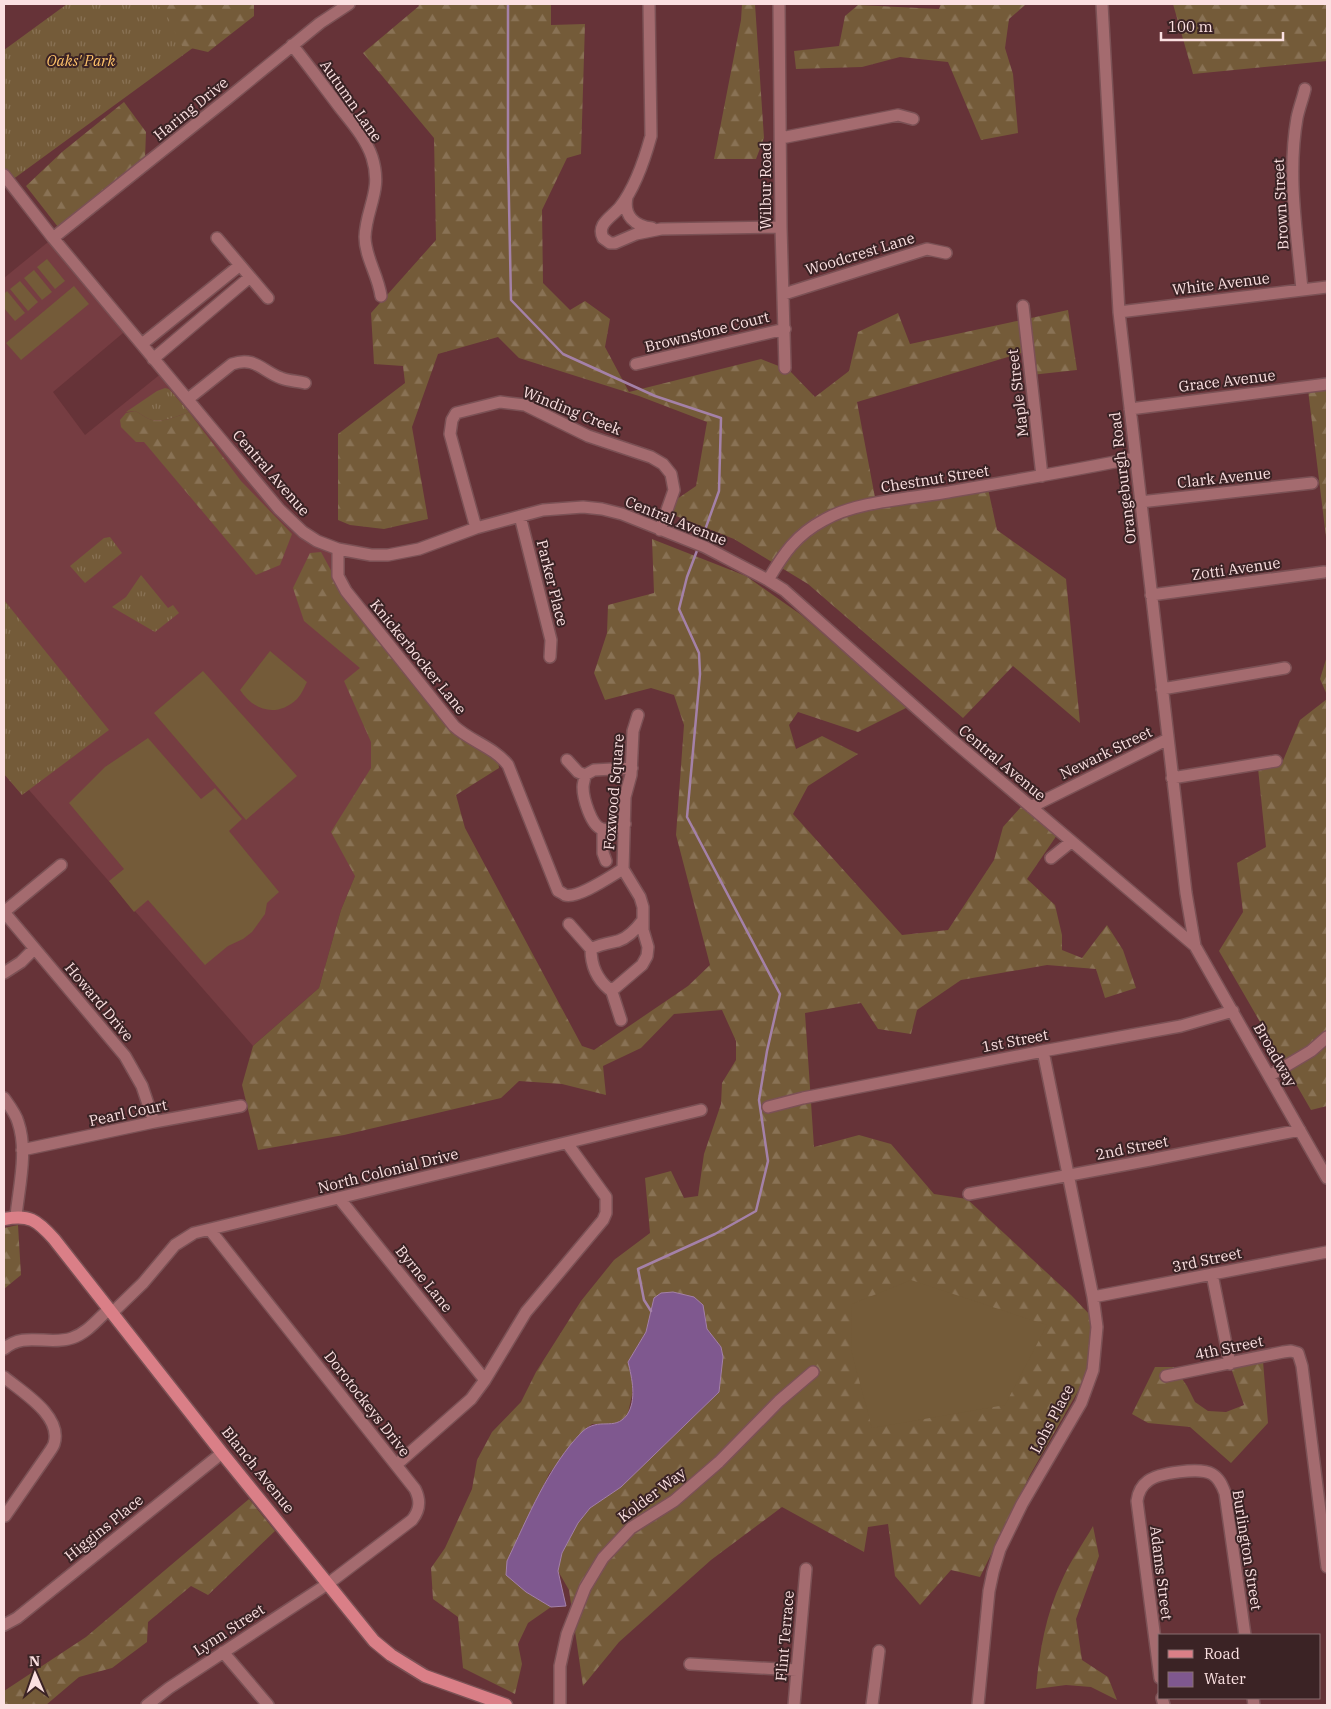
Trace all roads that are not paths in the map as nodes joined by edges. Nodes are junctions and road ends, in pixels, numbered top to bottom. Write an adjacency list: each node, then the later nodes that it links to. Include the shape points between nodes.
1 (349, 4): 5 (street, Haring Drive)
2 (649, 4): 10 (street, via 651,136)
3 (779, 4): 8 (street, Wilbur Road)
4 (1102, 4): 26 (street, Orangeburgh Road)
5 (292, 45): 13 (street, Haring Drive); 21 (street, Autumn Lane, via 361,135 372,157 376,185 366,226 366,242)
6 (1305, 88): 19 (street, Brown Street, via 1297,117 1292,192)
7 (913, 119): 8 (street, via 898,115)
8 (781, 138): 11 (street, Wilbur Road)
9 (4, 175): 13 (street, Central Avenue)
10 (628, 196): 12 (street, via 627,212 635,223); 12 (street, via 603,224 603,238 615,243)
11 (781, 227): 12 (street); 20 (street, Wilbur Road)
12 (661, 229)
13 (53, 238): 30 (street, Central Avenue)
14 (217, 238): 16 (street)
15 (946, 254): 20 (street, Woodcrest Lane, via 927,249)
16 (239, 266): 17 (street); 23 (street)
17 (250, 277): 22 (street); 25 (street)
18 (1327, 287): 19 (street, White Avenue)
19 (1302, 290): 26 (street, White Avenue)
20 (784, 294): 28 (street, Wilbur Road)
21 (381, 296)
22 (268, 298)
23 (198, 299): 25 (street); 27 (street)
24 (1023, 306): 39 (street, Maple Street)
25 (209, 312): 29 (street)
26 (1119, 312): 37 (street, Orangeburgh Road)
27 (162, 328): 29 (street); 30 (street)
28 (785, 328): 32 (street, Brownstone Court); 33 (street, Wilbur Road)
29 (173, 342): 31 (street)
30 (142, 344): 31 (street, Central Avenue)
31 (153, 359): 36 (street, Central Avenue)
32 (636, 364)
33 (785, 368)
34 (305, 383): 36 (street, via 279,378 259,365 240,361)
35 (1327, 384): 37 (street, Grace Avenue)
36 (188, 399): 45 (street, Central Avenue, via 290,521 303,532)
37 (1130, 409): 38 (street, Orangeburgh Road)
38 (1135, 458): 39 (street, Chestnut Street); 41 (street, Orangeburgh Road)
39 (1042, 476): 47 (street, Chestnut Street, via 869,505 835,514 800,535)
40 (1312, 483): 41 (street, Clark Avenue)
41 (1140, 502): 48 (street, Orangeburgh Road)
42 (520, 516): 43 (street, Central Avenue); 44 (street, Central Avenue, via 583,506 622,514); 49 (street, Parker Place, via 551,640)
43 (476, 528): 44 (street, Winding Creek, via 450,429 456,413 500,402 525,405 588,436 663,464 671,474 674,490); 45 (street, Central Avenue, via 405,552 371,555)
44 (660, 530): 47 (street, Central Avenue, via 699,545)
45 (338, 549): 66 (street, Knickerbocker Lane, via 338,576 346,591 454,726 502,757 508,765 558,891 566,896 583,892)
46 (1324, 572): 48 (street, Zotti Avenue)
47 (768, 580): 59 (street, Central Avenue, via 784,590)
48 (1151, 595): 51 (street, Orangeburgh Road)
49 (550, 656)
50 (1285, 668): 51 (street)
51 (1162, 688): 53 (street, Orangeburgh Road)
52 (638, 715): 56 (street, Foxwood Square, via 633,731)
53 (1168, 739): 58 (street, Orangeburgh Road); 59 (street, Newark Street)
54 (567, 760): 57 (street, via 578,772)
55 (1276, 761): 58 (street)
56 (632, 768): 57 (street, via 594,770); 60 (street, Foxwood Square)
57 (586, 775): 61 (street, via 583,786 588,811 594,824)
58 (1172, 778): 70 (street, Orangeburgh Road)
59 (1031, 807): 62 (street, Central Avenue)
60 (625, 824): 61 (street); 66 (street, Foxwood Square)
61 (603, 829): 64 (street)
62 (1072, 842): 63 (street); 70 (street, Central Avenue)
63 (1050, 858)
64 (606, 861)
65 (61, 865): 67 (street)
66 (623, 869): 68 (street, Foxwood Square, via 640,897)
67 (4, 912): 71 (street, Howard Drive)
68 (643, 920): 72 (street, via 620,940); 74 (street, via 647,956 642,965)
69 (569, 924): 72 (street)
70 (1195, 946): 75 (street, Broadway)
71 (34, 949): 73 (street); 84 (street, Howard Drive, via 125,1056 142,1086)
72 (591, 949): 74 (street, via 591,959 601,982)
73 (4, 973)
74 (612, 988): 76 (street)
75 (1233, 1011): 78 (street, 1st Street, via 1181,1026); 79 (street, Broadway)
76 (621, 1020)
77 (1327, 1037): 79 (street, via 1311,1051)
78 (1042, 1051): 82 (street, 1st Street); 88 (street, Lohs Place)
79 (1270, 1076): 85 (street, Broadway)
80 (4, 1098): 87 (street, via 18,1120)
81 (241, 1106): 84 (street, Pearl Court)
82 (768, 1107)
83 (700, 1110): 86 (street, North Colonial Drive)
84 (154, 1122): 87 (street, Pearl Court)
85 (1300, 1130): 88 (street, 2nd Street); 89 (street, Broadway)
86 (567, 1144): 91 (street, North Colonial Drive); 103 (street, via 602,1191 606,1213 526,1312)
87 (22, 1150): 92 (street)
88 (1068, 1175): 90 (street, 2nd Street); 96 (street, Lohs Place)
89 (1327, 1178)
90 (968, 1194)
91 (340, 1198): 93 (street, North Colonial Drive); 103 (street, Byrne Lane)
92 (10, 1218): 97 (main road, Blanch Avenue, via 28,1217 43,1227)
93 (210, 1230): 97 (street, North Colonial Drive, via 194,1233 175,1245 143,1283); 105 (street, Dorotockeys Drive)
94 (1327, 1252): 95 (street, 3rd Street)
95 (1212, 1274): 96 (street, 3rd Street); 99 (street)
96 (1094, 1296): 124 (street, Lohs Place, via 1097,1327 1093,1370 1081,1403 1022,1504 1000,1549 993,1572)
97 (110, 1311): 98 (street, North Colonial Drive, via 71,1338 51,1341 24,1339); 104 (main road, Blanch Avenue)
98 (4, 1348)
99 (1230, 1364): 101 (street, 4th Street); 108 (street, 4th Street, via 1283,1352 1298,1353)
100 (813, 1372): 121 (street, Kolder Way, via 779,1401 719,1462 674,1501 631,1528 603,1558 585,1588 567,1634 560,1666)
101 (1166, 1376)
102 (4, 1377): 107 (street, via 43,1409 55,1434 48,1454)
103 (485, 1380): 105 (street, via 471,1399)
104 (222, 1453): 110 (main road, Blanch Avenue); 111 (street, Higgins Place, via 17,1618)
105 (396, 1465): 110 (street, Dorotockeys Drive, via 418,1495 416,1515)
106 (1137, 1501): 112 (street, Burlington Street, via 1146,1482 1158,1476 1196,1470 1218,1479 1225,1493); 115 (street, Adams Street)
107 (5, 1516)
108 (1327, 1567)
109 (806, 1569): 117 (street, Flint Terrace)
110 (329, 1583): 114 (street, Lynn Street); 120 (main road, Blanch Avenue, via 374,1641 406,1666)
111 (4, 1625)
112 (1245, 1634)
113 (879, 1651): 123 (street)
114 (223, 1652): 118 (street, Lynn Street); 119 (street)
115 (1158, 1663)
116 (690, 1664): 117 (street)
117 (797, 1670): 122 (street, Flint Terrace)
118 (147, 1705)
119 (268, 1705)
120 (506, 1705)
121 (560, 1705)
122 (794, 1705)
123 (872, 1705)
124 (978, 1705)

